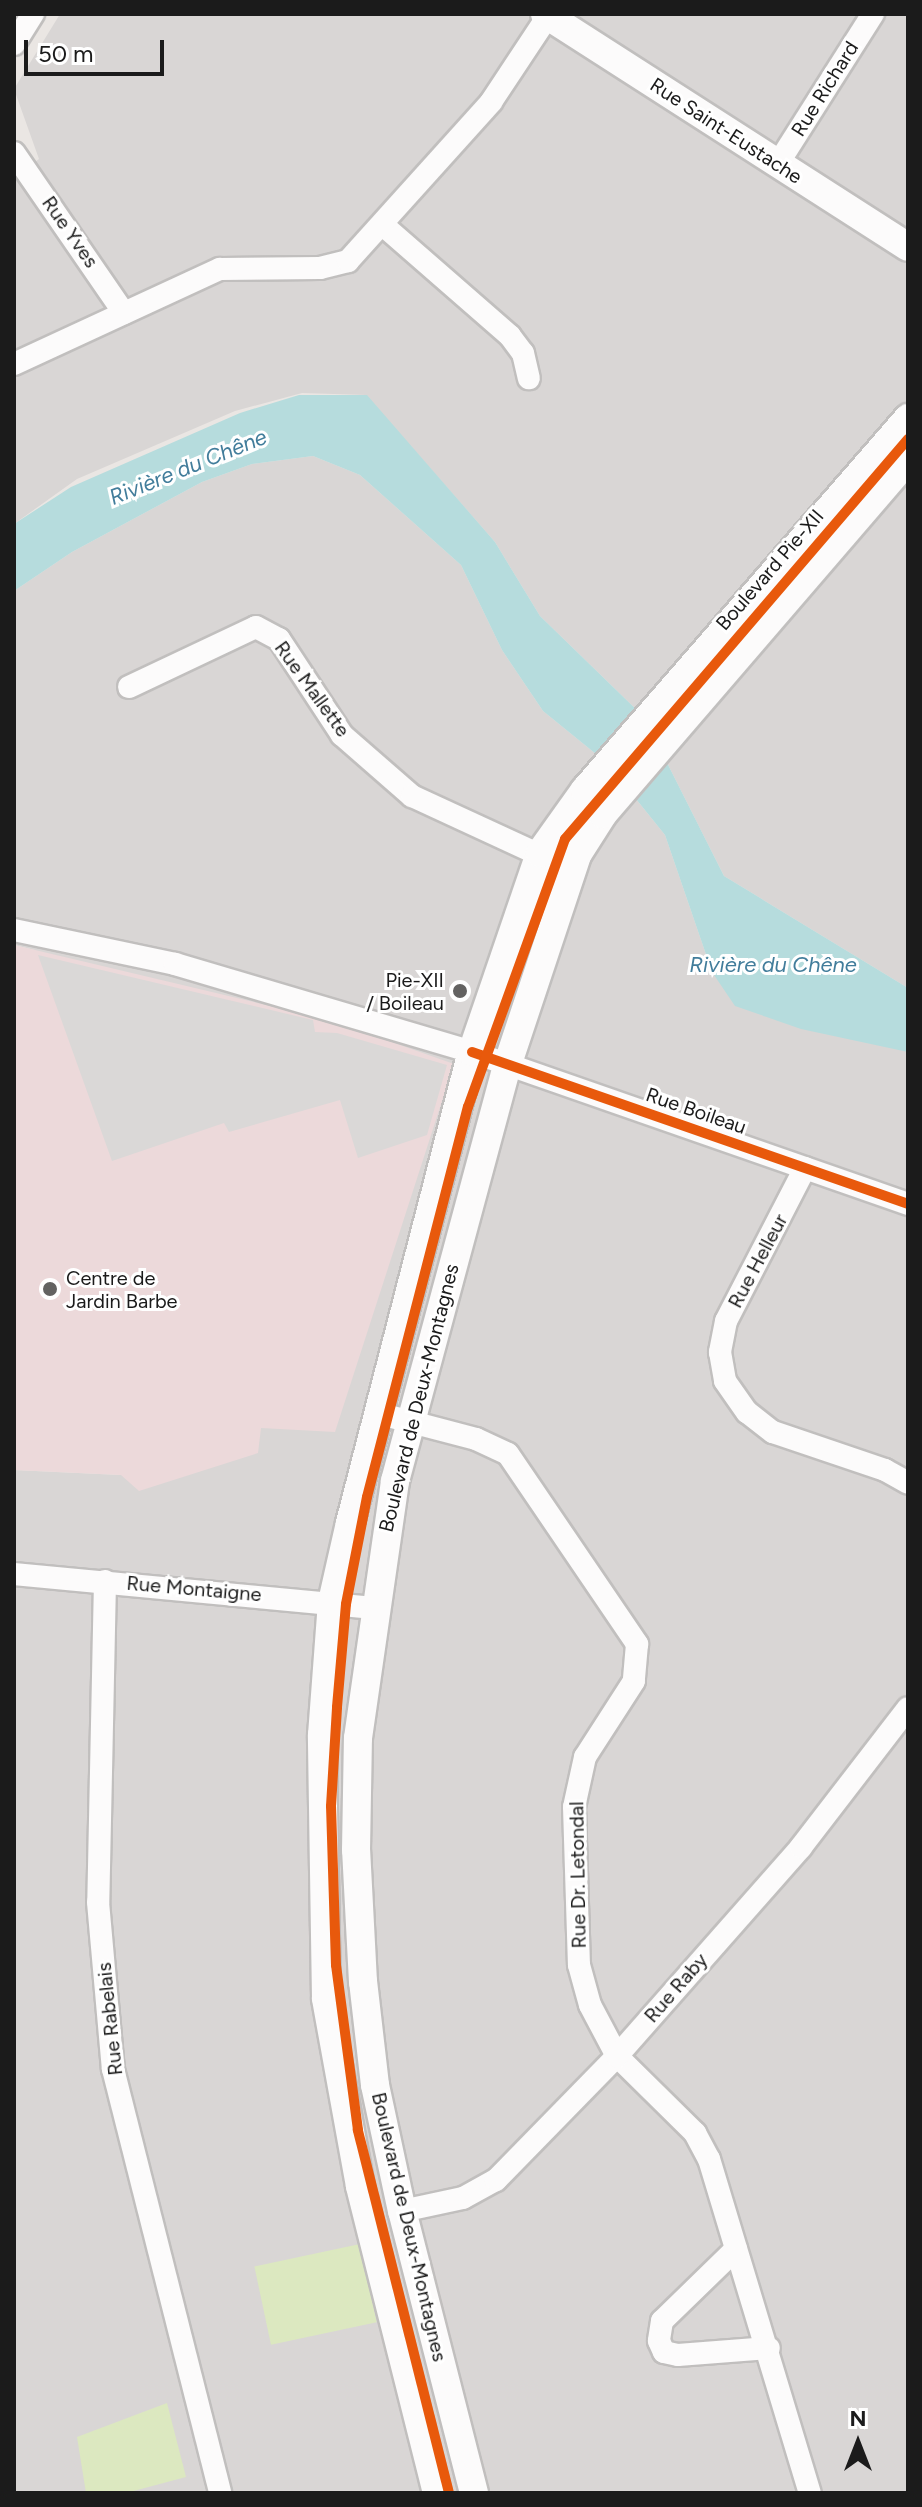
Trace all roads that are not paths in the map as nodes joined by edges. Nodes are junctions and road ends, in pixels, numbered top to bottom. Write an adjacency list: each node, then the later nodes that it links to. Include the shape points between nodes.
1 (33, 14): 4 (street)
2 (873, 14): 6 (street, Rue Richard)
3 (546, 15): 6 (street, Rue Saint-Eustache); 7 (street, via 491,102)
4 (14, 44)
5 (14, 153): 9 (street, Rue Yves)
6 (777, 165): 8 (street, Rue Saint-Eustache)
7 (384, 226): 9 (street, via 339,265 231,266); 11 (street, via 510,336 523,353)
8 (908, 247)
9 (124, 313): 10 (street)
10 (14, 364)
11 (529, 378)
12 (908, 418): 15 (street, Boulevard Pie-XII, via 648,716)
13 (908, 460): 16 (street, Boulevard Pie-XII, via 622,793)
14 (129, 687): 15 (street, Rue Mallette, via 256,627 279,639 342,735 412,796)
15 (540, 853): 16 (street, Rue Mallette); 18 (street, Boulevard Pie-XII)
16 (570, 869): 19 (street, Boulevard Pie-XII)
17 (14, 930): 18 (street, Rue Boileau, via 175,964)
18 (472, 1052): 19 (street, Rue Boileau); 22 (street, Boulevard de Deux-Montagnes)
19 (508, 1063): 20 (street, Rue Boileau); 23 (street, Boulevard de Deux-Montagnes)
20 (805, 1168): 21 (street, Rue Boileau); 24 (street, Rue Helleur, via 726,1321 720,1352 725,1381 747,1412 773,1432 885,1470)
21 (908, 1204)
22 (377, 1413): 23 (street, Rue Dr. Letondal); 27 (street, Boulevard de Deux-Montagnes)
23 (409, 1424): 28 (street, Boulevard de Deux-Montagnes); 30 (street, Rue Dr. Letondal, via 476,1439 508,1454 637,1644 634,1681 585,1757 574,1807 579,1965 590,2005)
24 (908, 1483)
25 (14, 1574): 26 (street, Rue Montaigne)
26 (105, 1581): 27 (street, Rue Montaigne); 34 (street, Rue Rabelais, via 98,1902 113,2069)
27 (332, 1602): 28 (street, Rue Montaigne); 35 (street, Boulevard de Deux-Montagnes, via 322,1735 326,1998 360,2186)
28 (373, 1608): 31 (street, Boulevard de Deux-Montagnes, via 358,1738 358,1915 375,2085)
29 (908, 1708): 30 (street, Rue Raby, via 801,1847)
30 (617, 2056): 31 (street, Rue Raby, via 496,2180 463,2198); 32 (street, Rue Dr. Letondal, via 695,2133)
31 (402, 2211): 36 (street, Boulevard de Deux-Montagnes)
32 (736, 2249): 33 (street, Rue Dr. Letondal); 33 (street, via 662,2321 659,2341 664,2352 678,2355)
33 (769, 2348): 37 (street, Rue Dr. Letondal)
34 (220, 2493)
35 (437, 2493)
36 (474, 2493)
37 (810, 2493)

